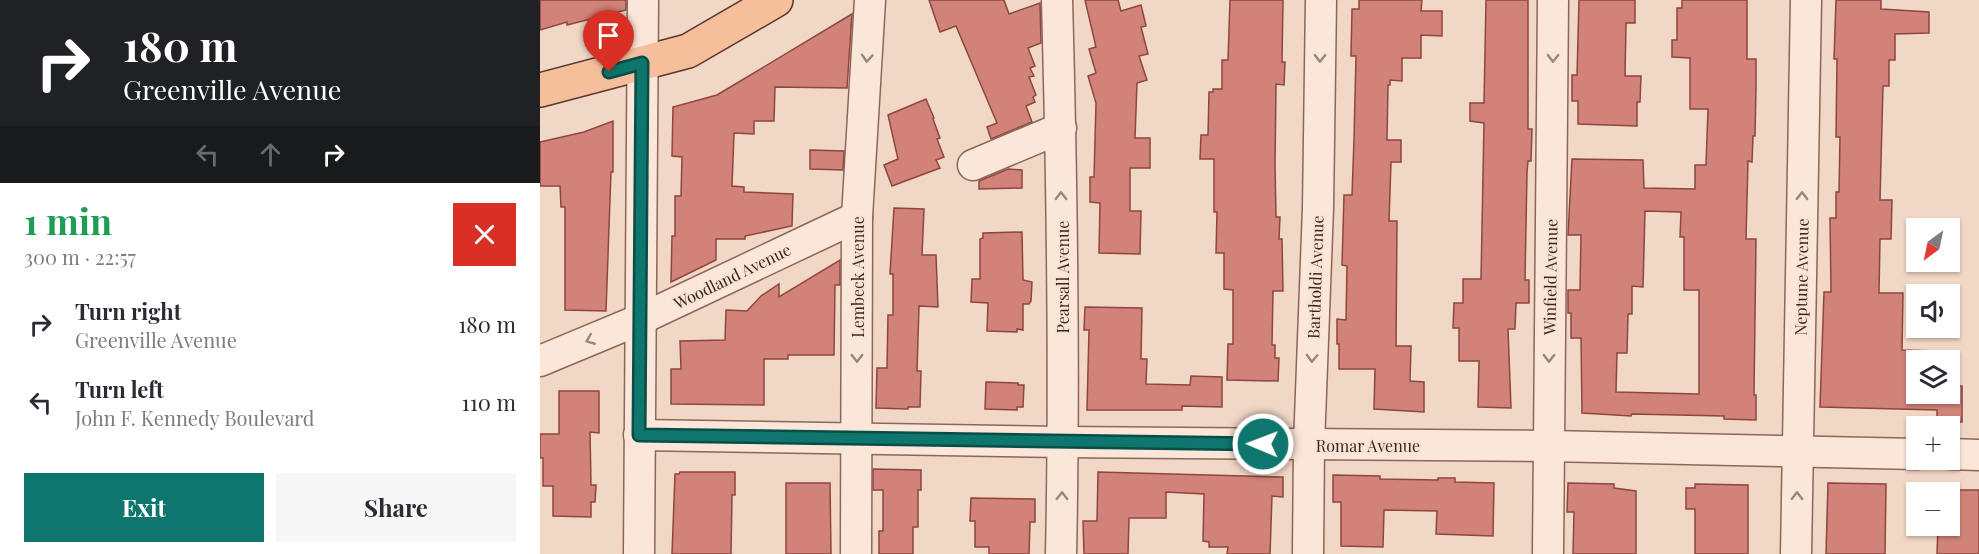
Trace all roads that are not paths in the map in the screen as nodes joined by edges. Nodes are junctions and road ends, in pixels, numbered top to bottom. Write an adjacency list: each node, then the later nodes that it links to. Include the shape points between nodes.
1 (643, 0): 8 (street)
2 (776, 0): 8 (main road, via 688,51)
3 (870, 0): 12 (street, Lembeck Avenue, one-way to 12)
4 (1057, 0): 10 (street, Pearsall Avenue)
5 (1321, 0): 18 (street, Bartholdi Avenue, one-way to 18)
6 (1553, 0): 19 (street, Winfield Avenue, one-way to 19)
7 (1806, 0): 20 (street, Neptune Avenue, one-way to 7)
8 (642, 63): 9 (main road); 13 (street)
9 (540, 90)
10 (1061, 128): 11 (street); 17 (street, Pearsall Avenue, one-way to 10)
11 (973, 165)
12 (857, 217): 13 (street, Woodland Avenue); 16 (street, Lembeck Avenue, one-way to 16)
13 (641, 319): 14 (street, Woodland Avenue, one-way to 14); 15 (street)
14 (540, 361)
15 (639, 435): 16 (street, Romar Avenue); 24 (street)
16 (857, 438): 17 (street, Romar Avenue); 25 (street, Lembeck Avenue)
17 (1063, 442): 18 (street, Romar Avenue); 26 (street, Pearsall Avenue, one-way to 17)
18 (1309, 445): 19 (street, Romar Avenue); 27 (street, Bartholdi Avenue)
19 (1548, 446): 20 (street, Romar Avenue); 28 (street, Winfield Avenue)
20 (1798, 452): 21 (street, Romar Avenue); 29 (street, Neptune Avenue, one-way to 20)
21 (1906, 454)
22 (1960, 454): 23 (street)
23 (1979, 455)
24 (639, 554)
25 (856, 554)
26 (1061, 554)
27 (1308, 554)
28 (1548, 554)
29 (1796, 554)

